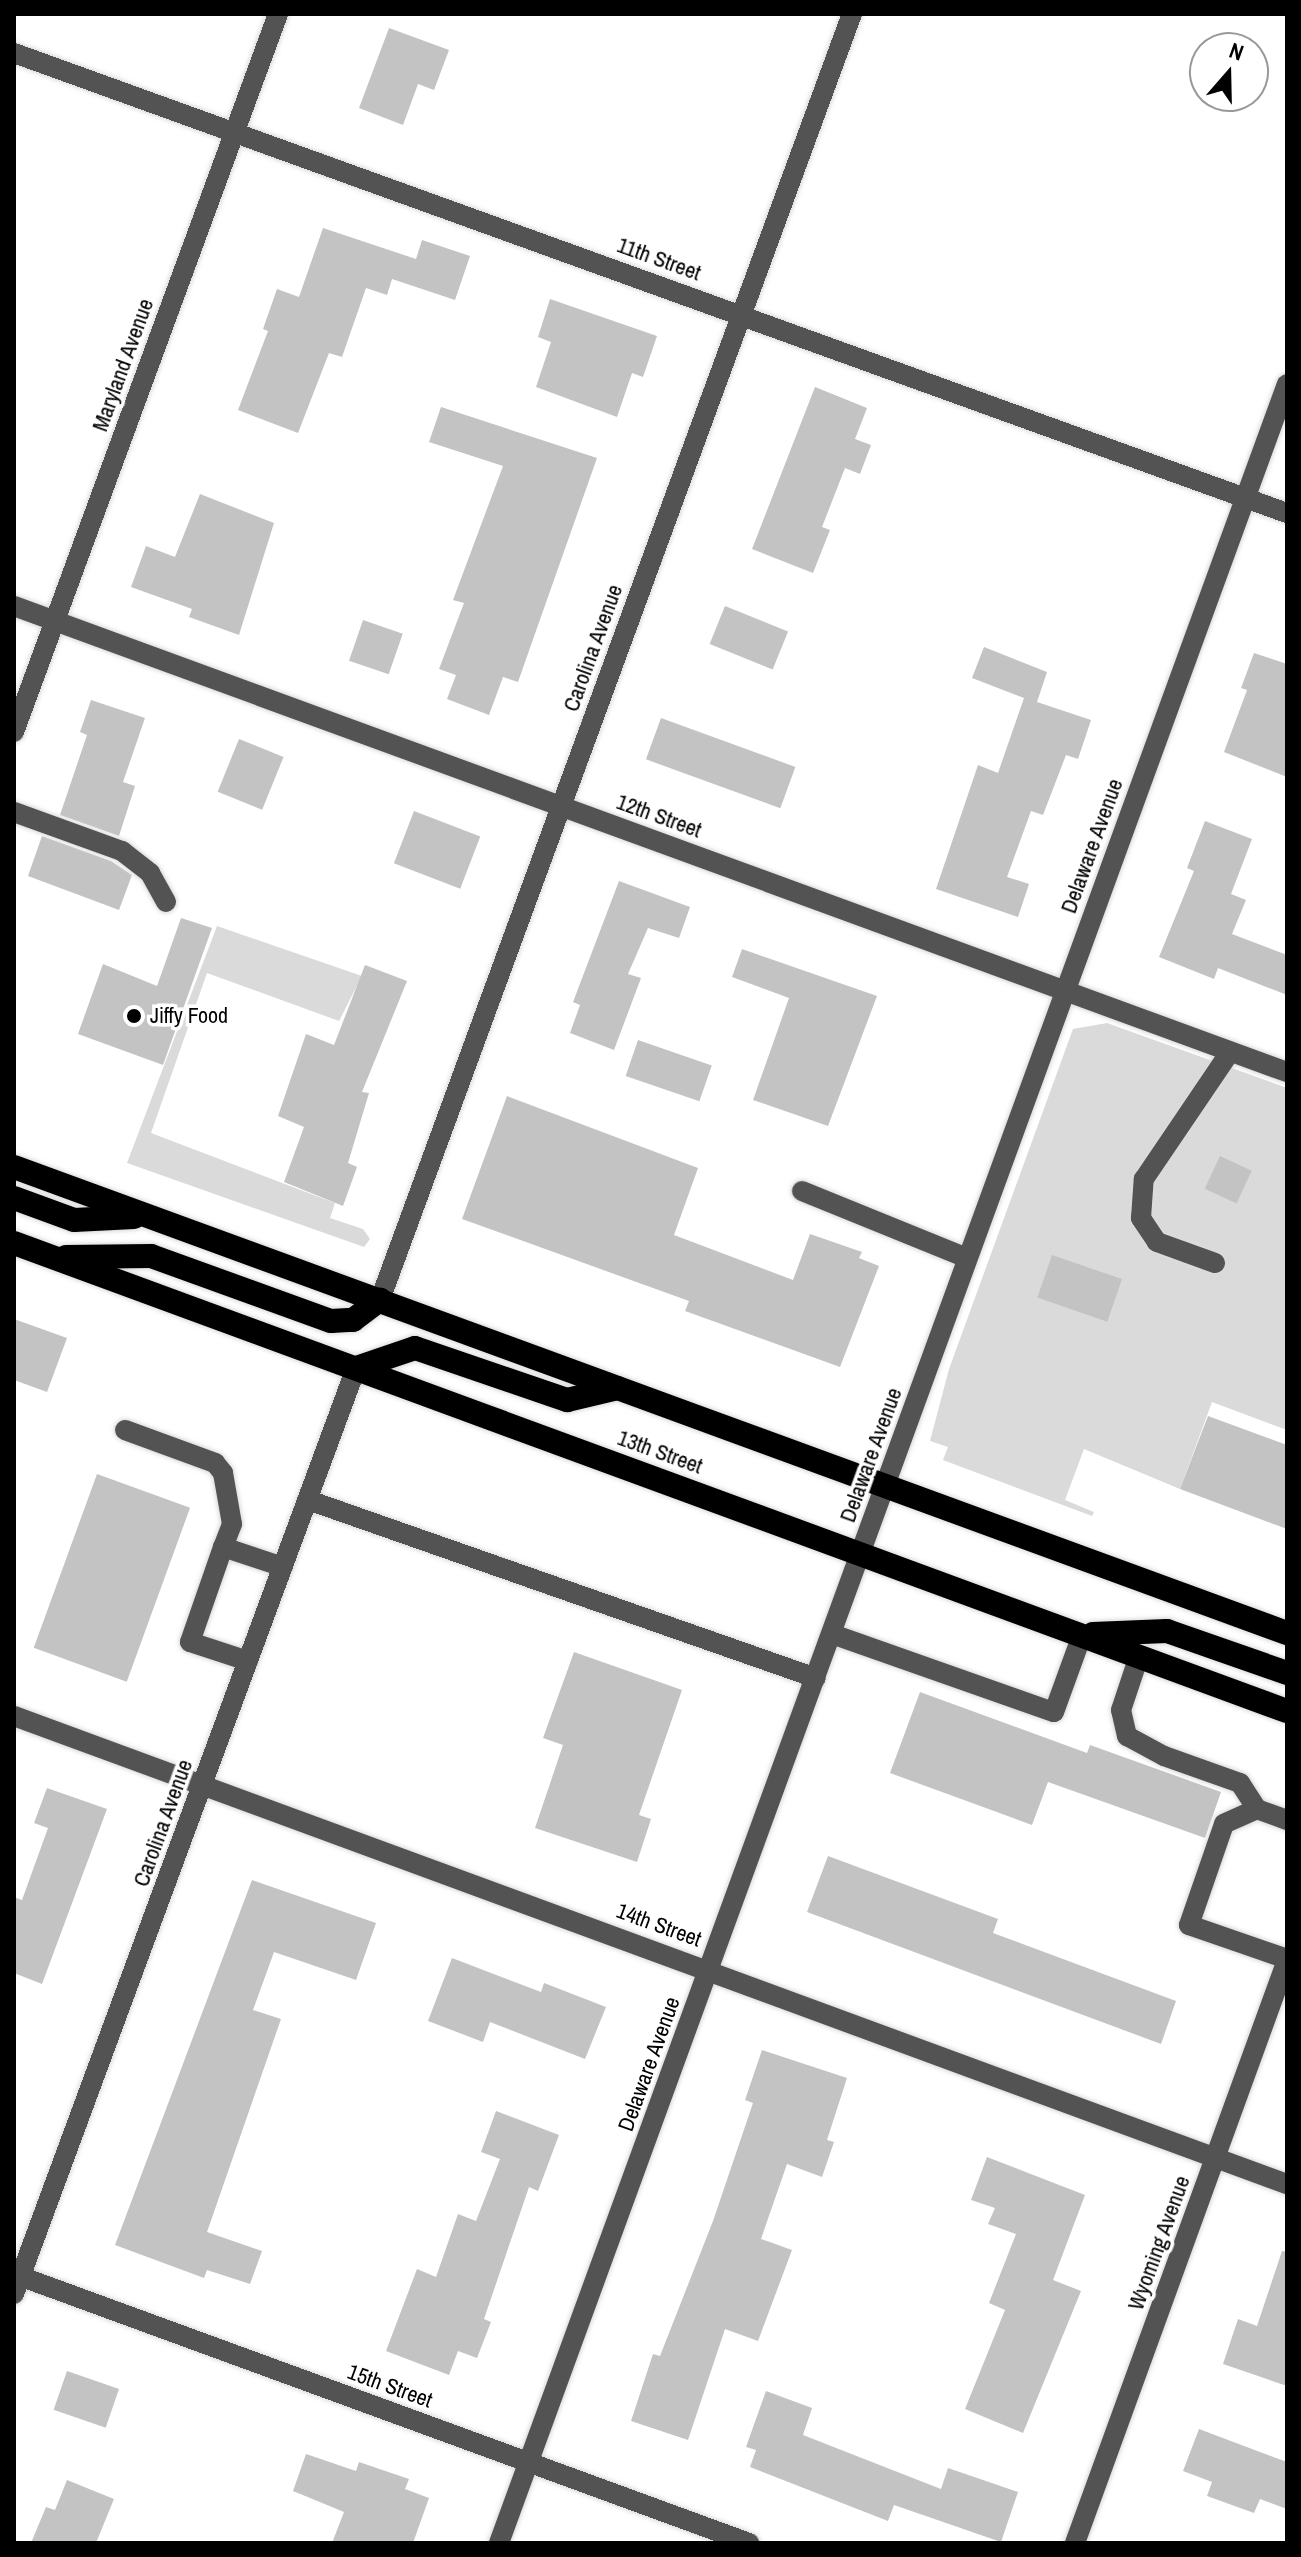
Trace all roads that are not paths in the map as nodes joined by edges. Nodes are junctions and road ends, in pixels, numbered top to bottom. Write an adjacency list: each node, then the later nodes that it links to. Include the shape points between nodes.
1 (278, 14): 4 (street, Maryland Avenue)
2 (852, 14): 5 (street, Carolina Avenue)
3 (14, 53): 4 (street, 11th Street)
4 (234, 133): 5 (street, 11th Street); 10 (street, Maryland Avenue)
5 (743, 314): 7 (street, 11th Street); 12 (street, Carolina Avenue)
6 (1287, 384): 7 (street, Delaware Avenue)
7 (1246, 498): 8 (street, 11th Street); 15 (street, Delaware Avenue)
8 (1287, 513)
9 (14, 606): 10 (street, 12th Street)
10 (54, 621): 11 (street, Maryland Avenue); 12 (street, 12th Street)
11 (14, 732)
12 (561, 805): 15 (street, 12th Street); 26 (street, Carolina Avenue)
13 (14, 812): 14 (street, via 122,851 150,873)
14 (166, 902)
15 (1065, 992): 16 (street, 12th Street); 24 (street, Delaware Avenue)
16 (1230, 1052): 17 (street, 12th Street); 25 (street, via 1144,1179 1141,1218 1157,1242)
17 (1287, 1072)
18 (14, 1167): 21 (highway, 13th Street)
19 (802, 1191): 24 (street)
20 (14, 1198): 21 (highway, via 74,1220)
21 (144, 1216): 26 (highway, 13th Street)
22 (14, 1243): 23 (highway, 13th Street)
23 (52, 1257): 26 (highway, via 151,1256 331,1321 353,1320); 27 (highway, 13th Street)
24 (967, 1258): 30 (street, Delaware Avenue)
25 (1215, 1263)
26 (380, 1300): 28 (highway, 13th Street)
27 (356, 1368): 28 (highway, via 415,1348 567,1400); 31 (street, Carolina Avenue); 33 (highway, 13th Street)
28 (618, 1388): 30 (highway, 13th Street)
29 (125, 1430): 32 (street, via 215,1463 223,1473 232,1524)
30 (885, 1486): 33 (street, Delaware Avenue); 35 (highway, 13th Street)
31 (308, 1500): 34 (street, Carolina Avenue); 41 (street)
32 (223, 1547): 34 (street); 39 (street, via 190,1642)
33 (862, 1552): 36 (street, Delaware Avenue); 37 (highway, 13th Street)
34 (283, 1567): 39 (street, Carolina Avenue)
35 (1287, 1633)
36 (832, 1634): 37 (street, via 1054,1712); 41 (street, Delaware Avenue)
37 (1082, 1635): 38 (highway, 13th Street); 40 (highway, via 1167,1631)
38 (1139, 1656): 42 (highway, 13th Street); 45 (street, via 1121,1710 1127,1736 1164,1756 1240,1783)
39 (248, 1661): 44 (street, Carolina Avenue)
40 (1287, 1673)
41 (816, 1678): 48 (street, Delaware Avenue)
42 (1287, 1711)
43 (14, 1716): 44 (street, 14th Street)
44 (202, 1786): 48 (street, 14th Street); 51 (street, Carolina Avenue)
45 (1257, 1809): 46 (street); 47 (street, via 1224,1824 1189,1925)
46 (1287, 1820)
47 (1287, 1959): 49 (street, Wyoming Avenue)
48 (709, 1968): 49 (street, 14th Street); 52 (street, Delaware Avenue)
49 (1215, 2158): 50 (street, 14th Street); 55 (street, Wyoming Avenue)
50 (1287, 2184)
51 (16, 2282): 52 (street, 15th Street)
52 (529, 2463): 53 (street, Delaware Avenue); 54 (street, 15th Street)
53 (499, 2543)
54 (749, 2543)
55 (1075, 2543)

